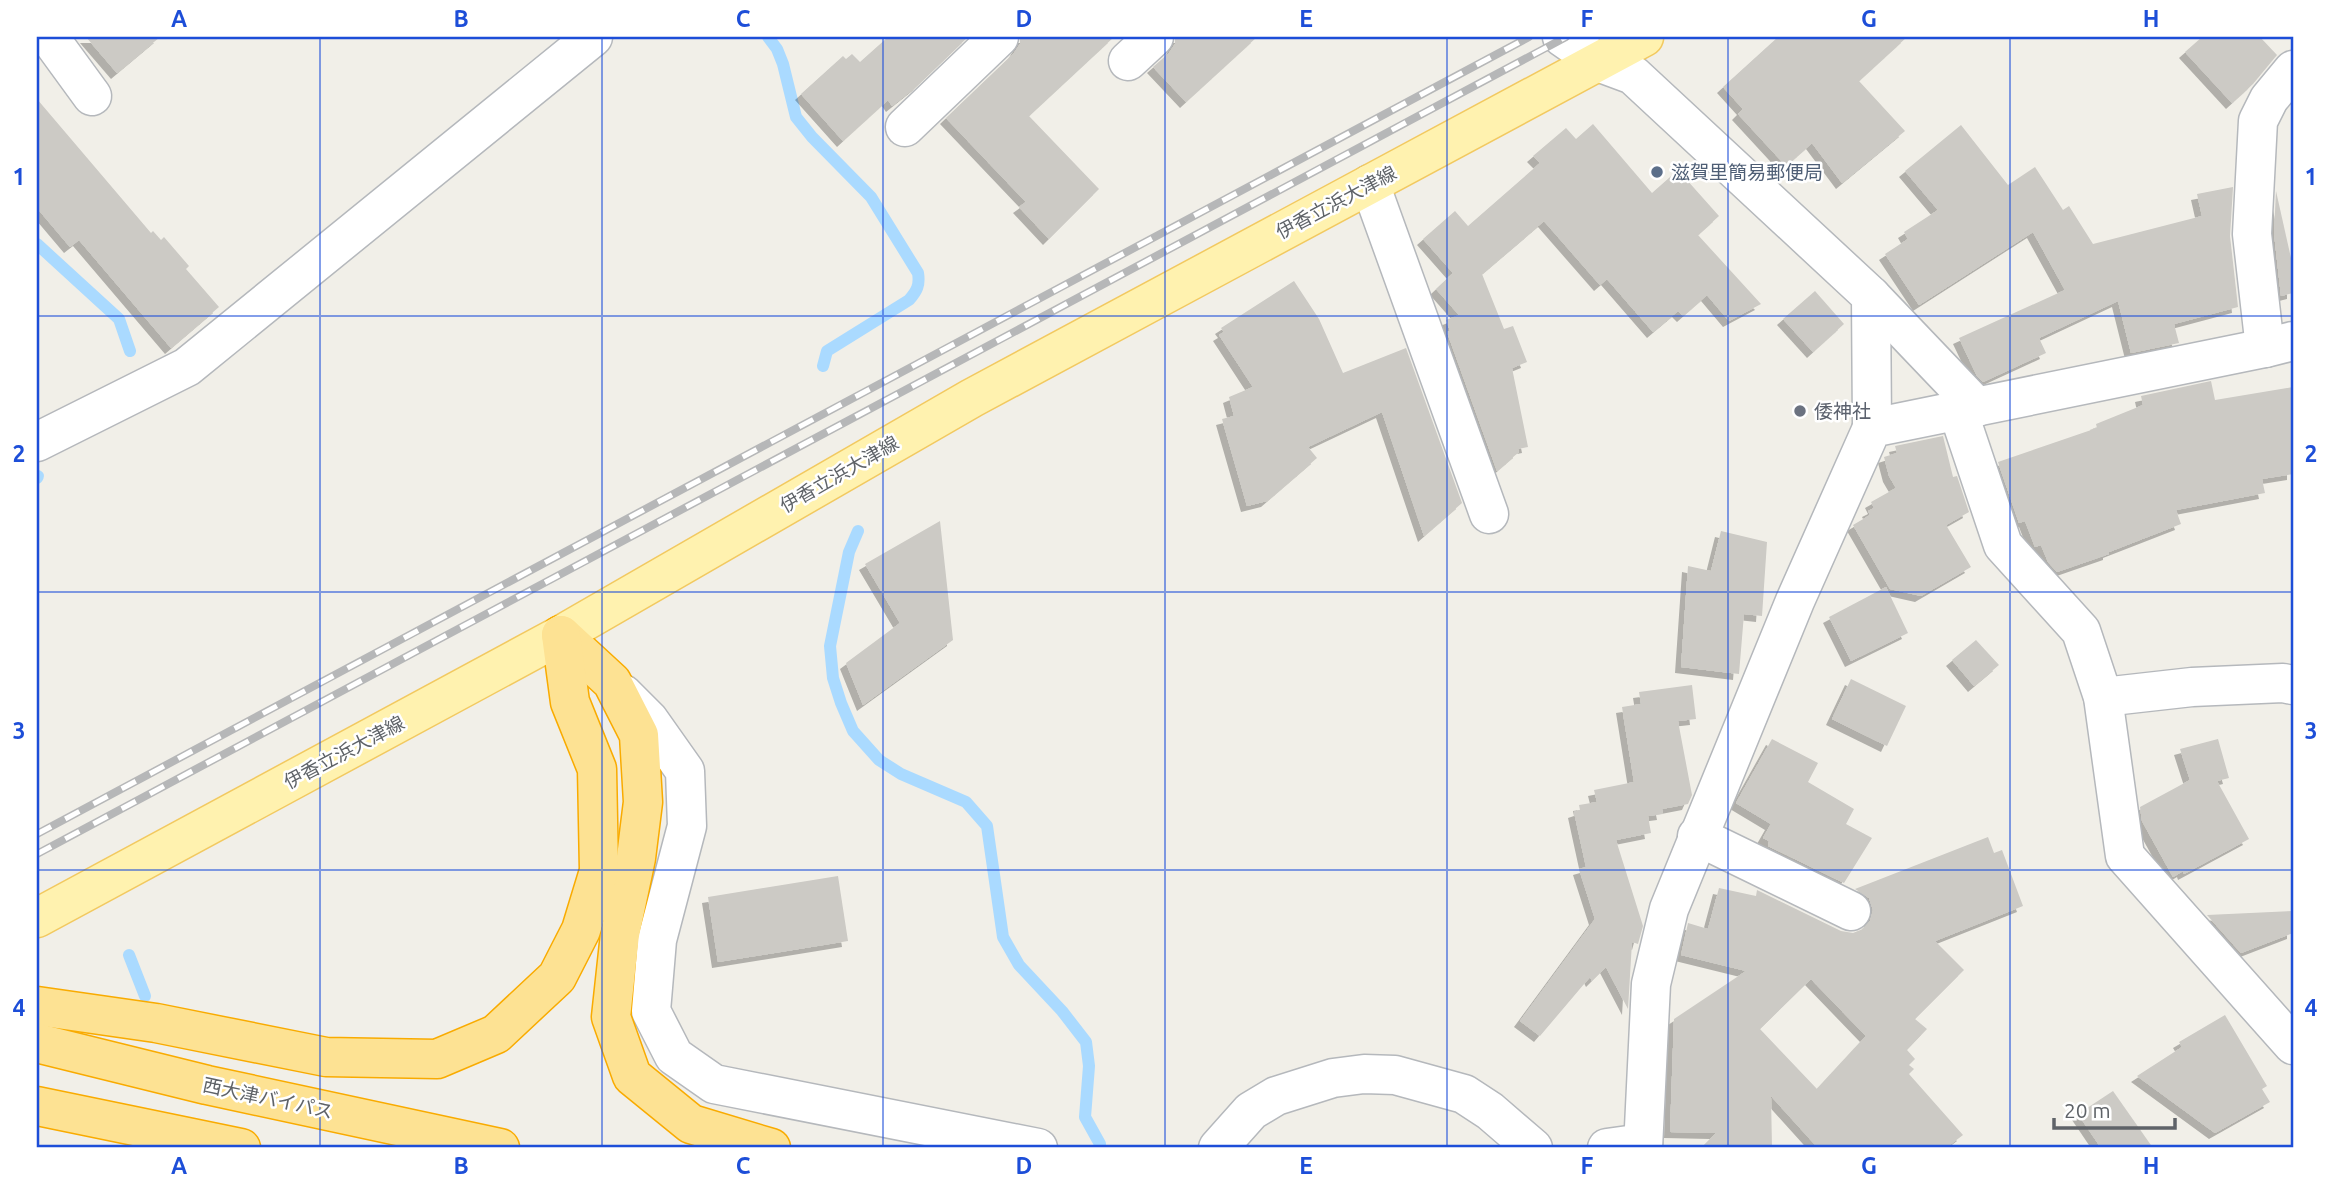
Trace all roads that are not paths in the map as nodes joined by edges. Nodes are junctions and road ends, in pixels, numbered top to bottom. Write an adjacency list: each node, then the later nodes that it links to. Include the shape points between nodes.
1 (49, 37): 8 (street)
2 (593, 37): 15 (street, via 187,368)
3 (999, 37): 9 (street)
4 (1562, 37): 6 (street)
5 (1644, 37): 6 (main road, 伊香立浜大津線)
6 (1598, 62): 10 (main road, 伊香立浜大津線); 11 (street, via 1633,75)
7 (2293, 70): 12 (street, via 2258,121 2252,234)
8 (92, 96)
9 (905, 127)
10 (1370, 184): 16 (street); 17 (main road, 伊香立浜大津線, via 972,398)
11 (1871, 296): 13 (street); 14 (street)
12 (2279, 344): 13 (street)
13 (1967, 409): 14 (street); 20 (street, via 2003,545 2081,631)
14 (1872, 428): 21 (street)
15 (37, 442)
16 (1489, 514)
17 (561, 635): 18 (highway); 23 (main road, 伊香立浜大津線); 24 (highway, via 570,702 597,769 599,870 580,930 557,977 496,1034 437,1059 326,1057 156,1023)
18 (612, 682): 31 (highway, via 639,735 643,803 611,1017 632,1076 691,1124); 32 (street, via 649,720 685,771 687,826 657,940 651,1011 674,1056 714,1084)
19 (2293, 685): 20 (street, via 2192,687)
20 (2103, 696): 26 (street, via 2125,856)
21 (1697, 836): 22 (street); 28 (street, via 1668,909 1651,984)
22 (1851, 911)
23 (37, 918)
24 (37, 1006)
25 (37, 1044): 30 (highway, 西大津バイパス)
26 (2293, 1045)
27 (37, 1106): 29 (highway)
28 (1631, 1146)
29 (242, 1148)
30 (500, 1148)
31 (771, 1148)
32 (1038, 1148)
33 (1218, 1148): 34 (street, via 1251,1111 1276,1096 1324,1080 1364,1074 1395,1075 1464,1094)
34 (1533, 1148)

